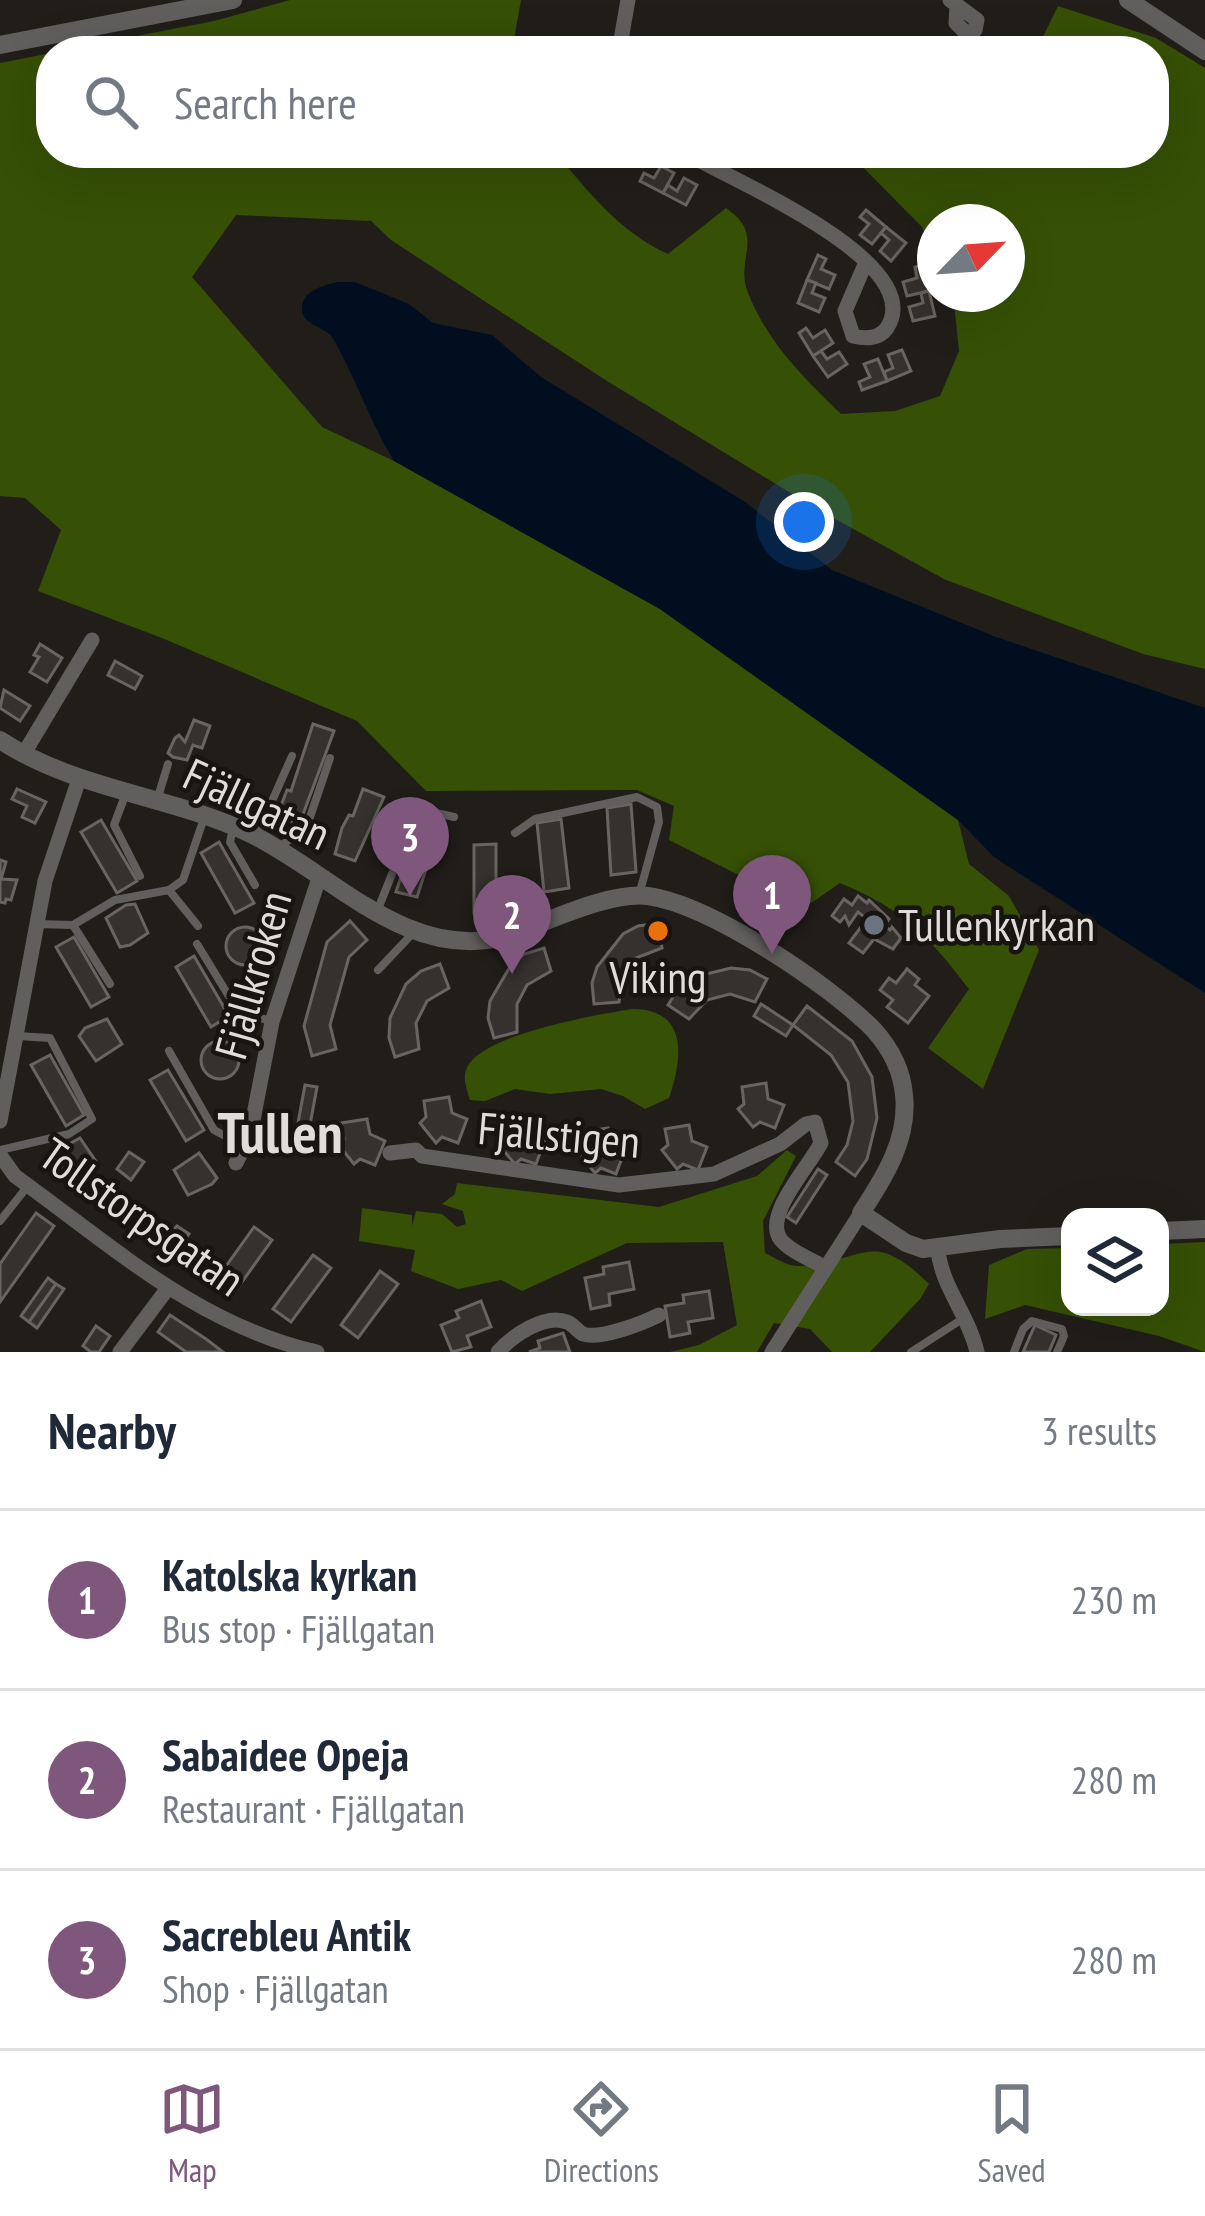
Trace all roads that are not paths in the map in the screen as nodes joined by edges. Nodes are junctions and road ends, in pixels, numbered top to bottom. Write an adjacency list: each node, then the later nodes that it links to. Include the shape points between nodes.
1 (233, 0): 4 (street)
2 (628, 0): 5 (street)
3 (1128, 0): 8 (street)
4 (47, 36)
5 (622, 36)
6 (36, 38): 7 (street)
7 (0, 45)
8 (1205, 51)
9 (715, 168): 10 (street, via 800,212)
10 (866, 262): 10 (street, via 845,311 853,336 864,339 886,328 892,311 886,282)
11 (92, 640): 13 (street)
12 (0, 740): 13 (street, Fjällgatan)
13 (23, 755): 17 (street, Fjällgatan)
14 (292, 756): 24 (lane)
15 (330, 758): 25 (lane, via 306,829)
16 (168, 764): 19 (lane)
17 (79, 779): 18 (street, Fjällgatan); 32 (street)
18 (126, 791): 19 (street, Fjällgatan); 26 (lane, via 114,825)
19 (157, 798): 20 (street, Fjällgatan)
20 (206, 814): 22 (street, Fjällgatan); 29 (lane, via 183,880)
21 (454, 817): 31 (lane, via 418,808)
22 (233, 826): 24 (street, Fjällgatan); 28 (lane, via 230,842)
23 (515, 833): 30 (lane, via 536,819 646,799 659,816)
24 (256, 837): 25 (street, Fjällgatan)
25 (276, 848): 27 (street, Fjällgatan)
26 (140, 875)
27 (320, 875): 31 (street, Fjällgatan); 39 (street, Fjällkroken)
28 (255, 885)
29 (169, 890): 33 (lane, via 115,900); 34 (lane)
30 (639, 896): 35 (street, Fjällgatan, via 480,943); 48 (street, via 686,908 759,946 856,1014 891,1053 905,1116 884,1180)
31 (377, 911): 35 (street, Fjällgatan)
32 (36, 924): 33 (lane); 40 (street)
33 (73, 925): 38 (lane)
34 (198, 926)
35 (414, 932): 37 (lane)
36 (196, 944): 39 (lane, via 238,1011)
37 (378, 970)
38 (110, 984)
39 (272, 1022): 43 (street, Fjällkroken)
40 (16, 1036): 42 (street); 44 (lane, via 50,1038 92,1119 69,1134)
41 (169, 1051): 43 (lane, via 214,1130)
42 (0, 1121)
43 (245, 1146): 46 (street, Fjällkroken)
44 (0, 1152): 47 (street, Tollstorpsgatan)
45 (390, 1153): 54 (street, Fjällstigen, via 416,1150 619,1185 714,1174 815,1122 821,1143 776,1228 784,1244)
46 (236, 1163)
47 (28, 1186): 49 (lane); 55 (street, Tollstorpsgatan)
48 (862, 1213): 53 (street, via 906,1243); 54 (street)
49 (0, 1221)
50 (1205, 1229): 51 (street)
51 (1169, 1231)
52 (1061, 1236): 53 (street)
53 (938, 1250): 57 (street)
54 (824, 1267): 61 (street)
55 (168, 1288): 58 (street); 59 (street, Tollstorpsgatan, via 268,1341)
56 (659, 1315): 60 (street, via 589,1334 557,1320 520,1332)
57 (966, 1317): 62 (lane); 63 (street)
58 (120, 1352)
59 (317, 1352)
60 (498, 1352)
61 (772, 1352)
62 (911, 1352)
63 (977, 1352)
64 (1014, 1352): 65 (lane, via 1032,1321 1062,1330)
65 (1057, 1352)

